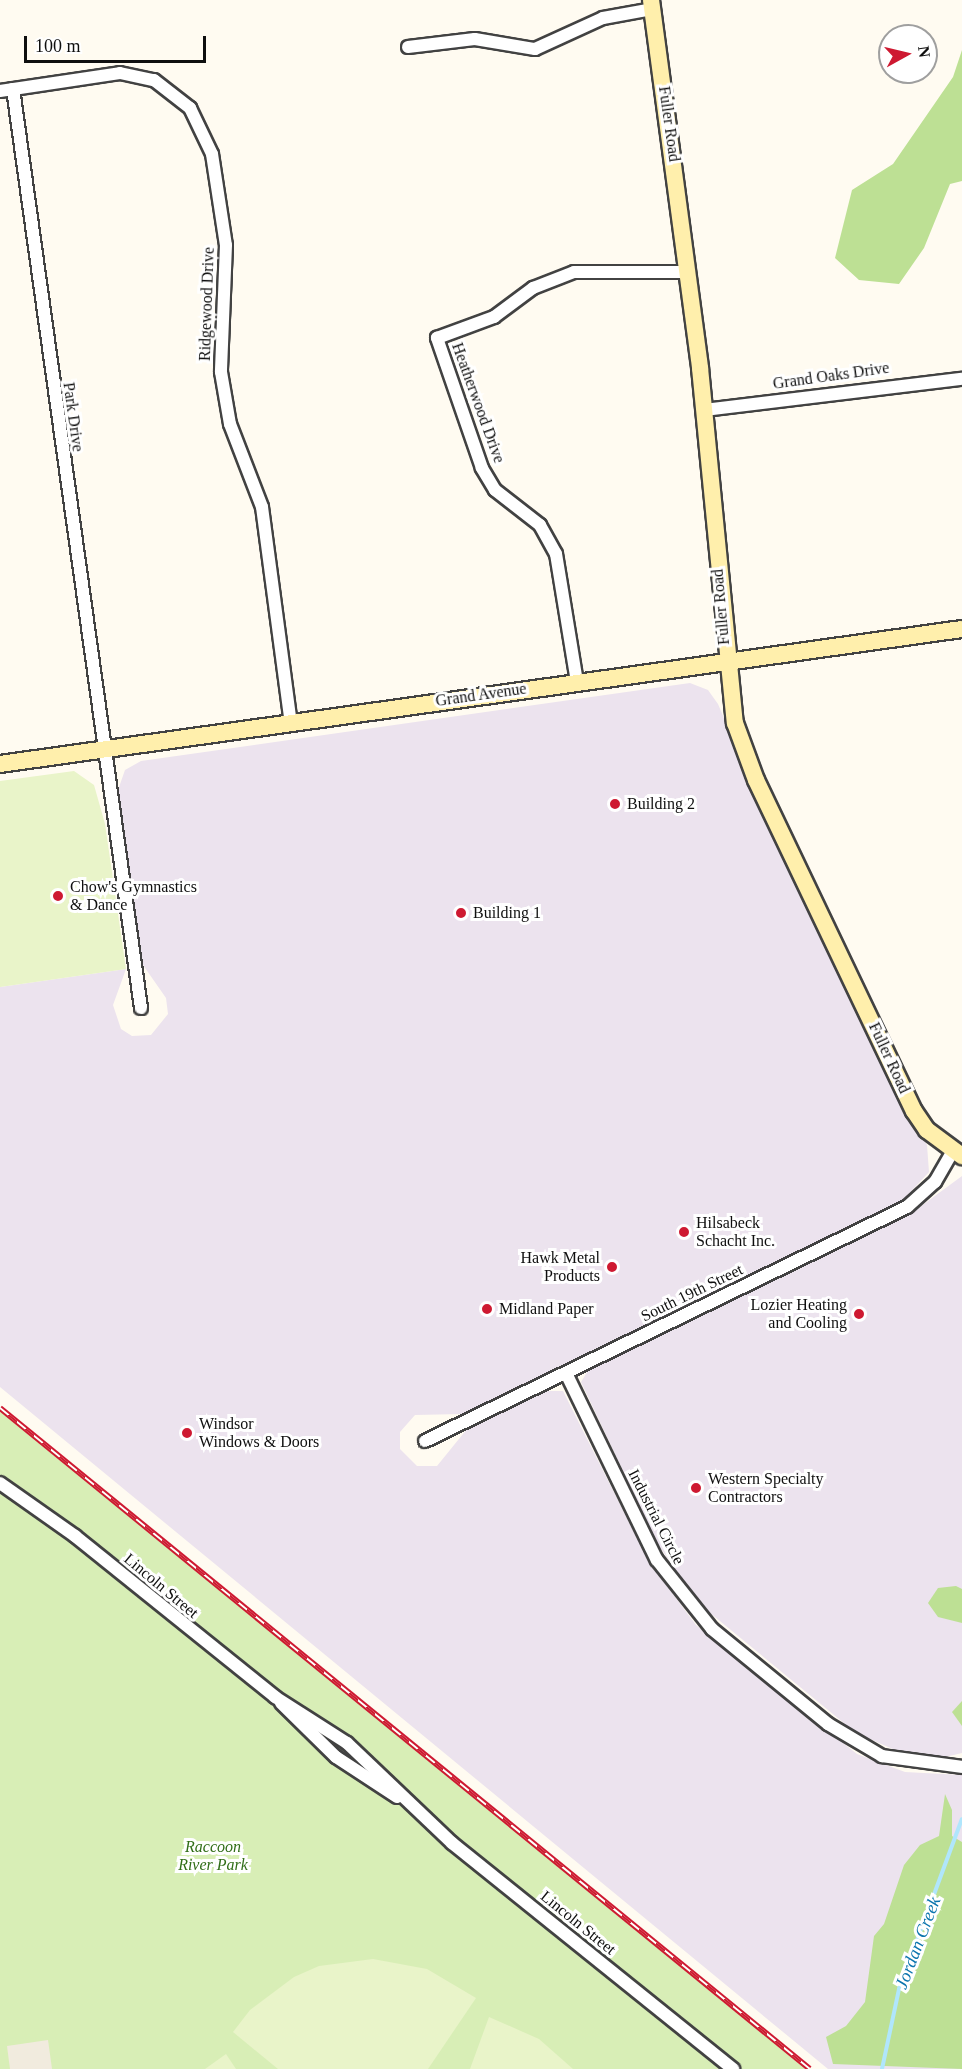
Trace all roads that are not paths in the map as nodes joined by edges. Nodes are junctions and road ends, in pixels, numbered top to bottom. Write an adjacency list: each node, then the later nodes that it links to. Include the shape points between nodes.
1 (652, 4): 2 (street, via 603,18 535,49 475,39); 5 (street, Fuller Road)
2 (408, 47)
3 (14, 89): 4 (street, Ridgewood Drive); 11 (street, Ridgewood Drive, via 120,73 154,80 190,108 212,154 226,245 221,372 231,424 262,507); 12 (street, Park Drive)
4 (0, 91)
5 (688, 272): 7 (street, Fuller Road); 10 (street, Heatherwood Drive, via 574,272 534,288 494,317 437,338 482,468 495,490 540,525 556,554)
6 (962, 379): 7 (street, Grand Oaks Drive)
7 (704, 410): 9 (street, Fuller Road)
8 (962, 629): 9 (street, Grand Avenue)
9 (726, 662): 10 (street, Grand Avenue); 15 (street, Fuller Road, via 735,723 761,790 914,1111 927,1130)
10 (577, 682): 11 (street, Grand Avenue)
11 (291, 723): 12 (street, Grand Avenue)
12 (103, 749): 13 (street, Grand Avenue); 14 (street, Park Drive)
13 (0, 764)
14 (141, 1008)
15 (957, 1153): 16 (street, South 19th Street, via 935,1182 907,1207)
16 (566, 1373): 17 (street, South 19th Street); 22 (street, Industrial Circle, via 673,1585 712,1629 828,1724 882,1756 911,1764)
17 (425, 1441)
18 (0, 1477): 20 (street, Lincoln Street)
19 (0, 1483): 20 (street, Lincoln Street)
20 (25, 1500): 21 (street, Lincoln Street)
21 (275, 1697): 23 (street, Lincoln Street, via 336,1757); 23 (street, Lincoln Street, via 347,1743)
22 (962, 1767)
23 (404, 1801): 24 (street, Lincoln Street)
24 (733, 2069)

